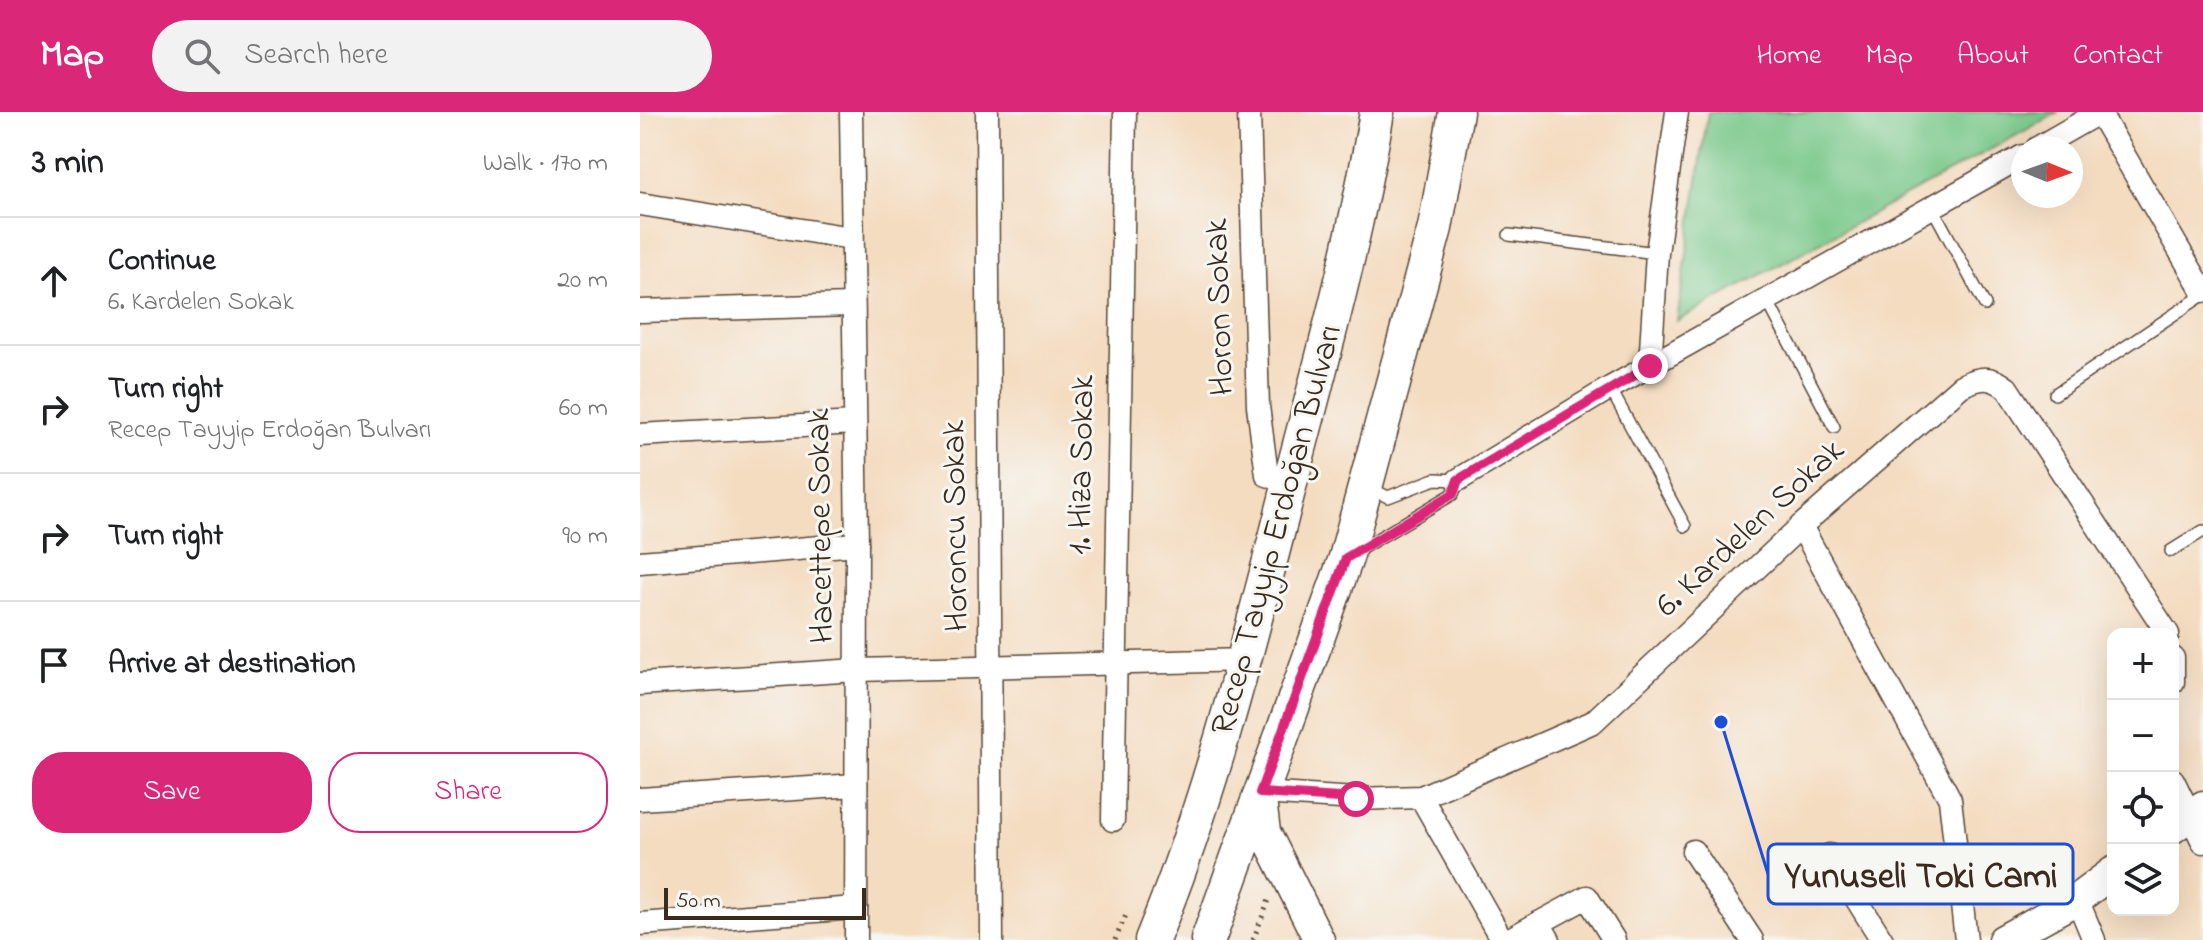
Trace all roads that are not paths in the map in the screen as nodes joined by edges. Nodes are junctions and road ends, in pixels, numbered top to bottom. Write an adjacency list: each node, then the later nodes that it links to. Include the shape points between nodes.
1 (851, 112): 14 (street, Hacettepe Sokak)
2 (987, 112): 40 (street, Horoncu Sokak)
3 (1125, 112): 39 (street, 1. Hiza Sokak)
4 (1249, 112): 28 (street, Horon Sokak, via 1258,406 1267,475)
5 (1377, 112): 28 (main road, Recep Tayyip Erdoğan Bulvarı, via 1337,309)
6 (1456, 112): 29 (main road, Recep Tayyip Erdoğan Bulvarı, via 1435,228)
7 (1677, 112): 15 (street)
8 (2100, 112): 9 (street); 16 (street)
9 (2058, 136)
10 (2011, 163): 12 (street)
11 (640, 204): 14 (street)
12 (1932, 207): 17 (street); 19 (lane)
13 (1509, 235): 15 (lane)
14 (851, 238): 18 (street, Hacettepe Sokak)
15 (1657, 253): 21 (street)
16 (2203, 293): 23 (lane)
17 (1767, 300): 21 (street); 25 (lane)
18 (852, 305): 20 (street); 24 (street, Hacettepe Sokak)
19 (1985, 305)
20 (640, 311)
21 (1650, 366): 22 (street)
22 (1610, 388): 27 (street); 30 (lane)
23 (2055, 394)
24 (855, 423): 26 (street); 33 (street, Hacettepe Sokak)
25 (1834, 427)
26 (640, 435)
27 (1458, 480): 29 (lane, via 1435,479 1388,497); 35 (lane, via 1453,494)
28 (1291, 483): 38 (main road, Recep Tayyip Erdoğan Bulvarı)
29 (1367, 487): 35 (main road, Recep Tayyip Erdoğan Bulvarı)
30 (1685, 526)
31 (1801, 526): 37 (street, 6. Kardelen Sokak, via 1961,386 1976,378 1994,378 2030,420); 46 (street, 6. Kardelen Sokak, via 1593,722); 67 (street, via 1950,799)
32 (2203, 531): 34 (lane)
33 (857, 544): 36 (street); 41 (street, Hacettepe Sokak)
34 (2171, 551)
35 (1346, 558): 44 (main road, Recep Tayyip Erdoğan Bulvarı)
36 (640, 562)
37 (2164, 628)
38 (1246, 660): 39 (street); 59 (main road, Recep Tayyip Erdoğan Bulvarı, via 1189,851)
39 (1113, 664): 40 (street); 48 (street, 1. Hiza Sokak)
40 (992, 665): 41 (street); 58 (street, Horoncu Sokak)
41 (857, 670): 42 (street); 43 (street, Hacettepe Sokak)
42 (640, 684)
43 (856, 785): 47 (street); 54 (street, Hacettepe Sokak)
44 (1260, 793): 46 (street, 6. Kardelen Sokak); 60 (main road, Recep Tayyip Erdoğan Bulvarı); 61 (main road, via 1265,832)
45 (2179, 793): 49 (street)
46 (1421, 797): 62 (street)
47 (640, 799)
48 (1113, 820)
49 (2192, 822)
50 (1693, 851): 65 (street)
51 (1829, 855): 66 (street)
52 (2107, 876): 53 (main road)
53 (2077, 899): 68 (main road); 69 (street)
54 (856, 908): 55 (street); 57 (street, Hacettepe Sokak)
55 (640, 924)
56 (1544, 932): 63 (street); 64 (street, via 1587,897)
57 (856, 940)
58 (992, 940)
59 (1152, 940)
60 (1208, 940)
61 (1319, 940)
62 (1502, 940)
63 (1508, 940)
64 (1614, 940)
65 (1752, 940)
66 (1882, 940)
67 (1966, 940)
68 (2003, 940)
69 (2094, 940)

